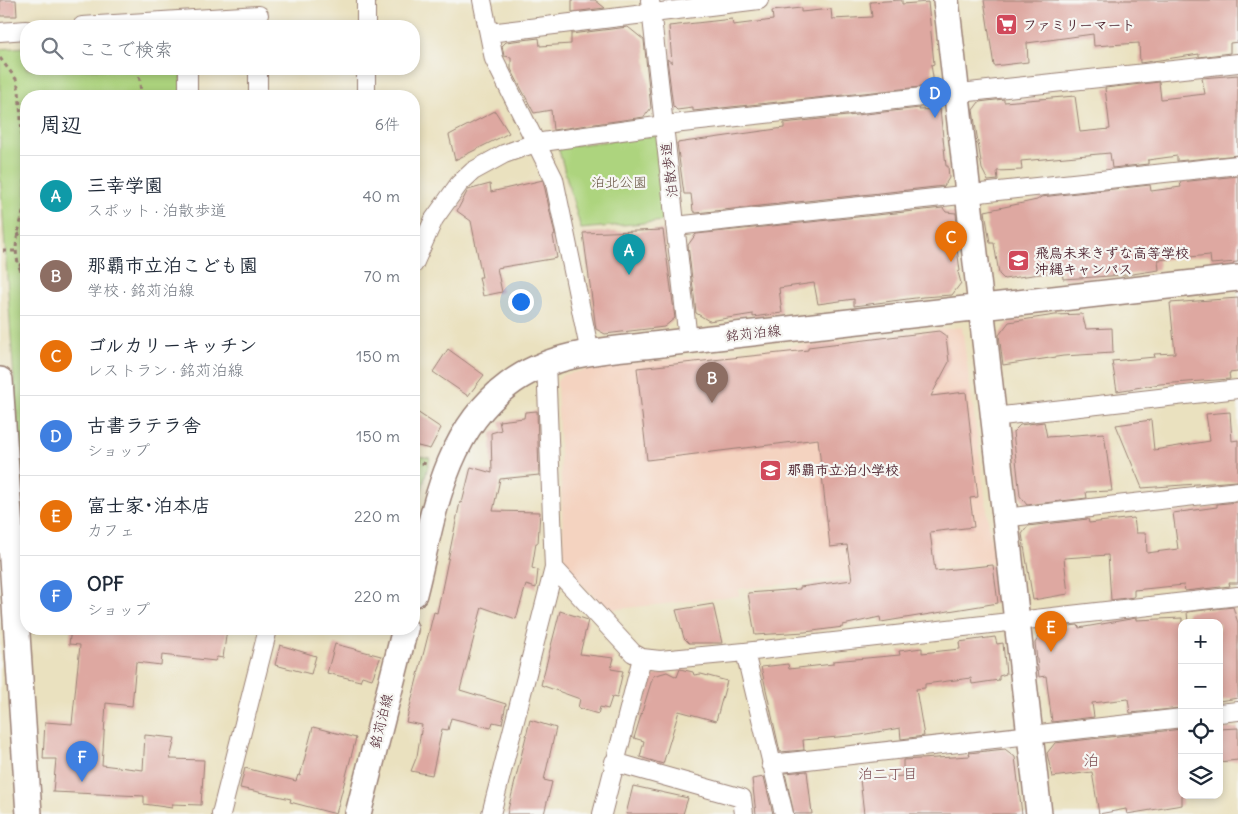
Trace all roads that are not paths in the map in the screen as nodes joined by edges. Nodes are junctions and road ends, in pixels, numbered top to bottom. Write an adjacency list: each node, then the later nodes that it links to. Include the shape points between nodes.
1 (366, 0): 8 (street)
2 (482, 0): 11 (street)
3 (759, 0): 5 (street)
4 (946, 0): 19 (street)
5 (650, 6): 11 (street); 20 (street, 泊散歩道)
6 (259, 14): 7 (street)
7 (212, 20)
8 (366, 20)
9 (20, 30): 10 (street)
10 (0, 32)
11 (489, 33): 21 (street, via 494,60)
12 (1238, 63): 19 (street)
13 (188, 75): 16 (street)
14 (258, 75): 17 (street)
15 (366, 75): 18 (street)
16 (188, 90)
17 (258, 90)
18 (366, 90)
19 (955, 94): 20 (street); 23 (street)
20 (664, 126): 21 (street); 24 (street, 泊散歩道)
21 (535, 143): 25 (street, via 504,154 473,171 458,184 434,219); 29 (street, via 554,179)
22 (1238, 165): 23 (street)
23 (967, 195): 24 (street); 27 (street)
24 (676, 226): 28 (street, 泊散歩道)
25 (420, 250)
26 (1238, 278): 27 (street, 銘苅泊線)
27 (981, 308): 28 (street, 銘苅泊線); 33 (street)
28 (688, 340): 29 (street, 銘苅泊線)
29 (590, 353): 30 (street, 銘苅泊線)
30 (546, 363): 37 (street); 38 (street, 銘苅泊線, via 520,376 495,396 461,436 446,468)
31 (0, 380): 34 (street)
32 (1238, 388): 33 (street)
33 (994, 417): 36 (street)
34 (2, 442): 39 (street)
35 (1238, 491): 36 (street)
36 (1004, 518): 41 (street)
37 (554, 568): 45 (street, via 633,653); 55 (street)
38 (420, 570)
39 (13, 581): 52 (street)
40 (1238, 596): 41 (street)
41 (1016, 621): 44 (street); 49 (street)
42 (266, 635): 53 (street)
43 (403, 635): 54 (street, 銘苅泊線)
44 (745, 652): 45 (street, via 660,660); 51 (street)
45 (642, 658): 50 (street)
46 (1238, 711): 47 (street)
47 (1223, 713)
48 (1178, 718): 49 (street)
49 (1029, 735): 51 (street); 59 (street)
50 (614, 762): 56 (street); 57 (street, via 742,798)
51 (771, 764): 58 (street)
52 (30, 814)
53 (221, 814)
54 (358, 814)
55 (491, 814)
56 (602, 814)
57 (744, 814)
58 (784, 814)
59 (1038, 814)

